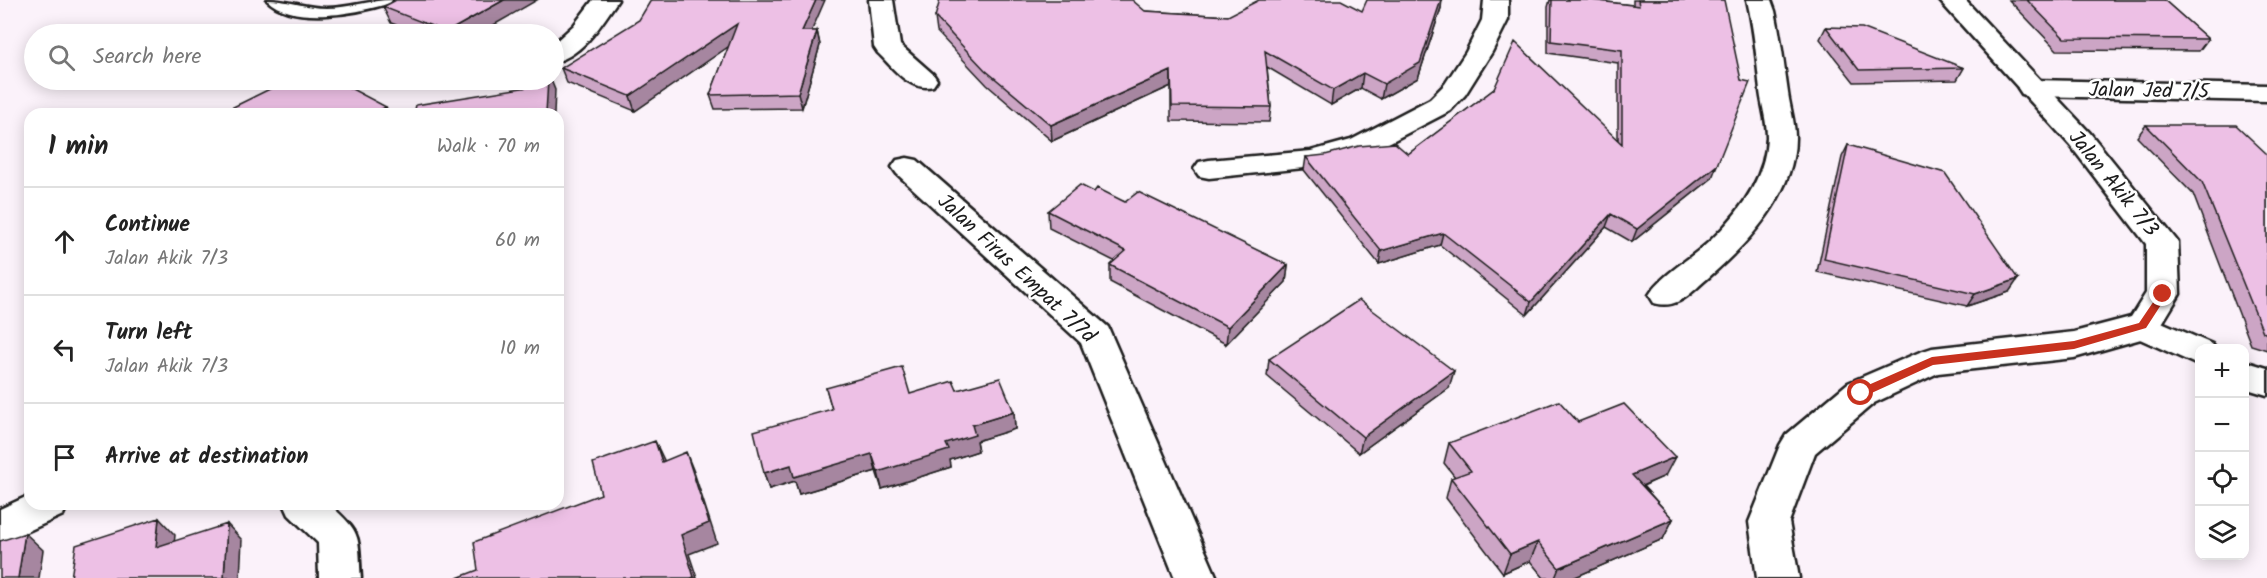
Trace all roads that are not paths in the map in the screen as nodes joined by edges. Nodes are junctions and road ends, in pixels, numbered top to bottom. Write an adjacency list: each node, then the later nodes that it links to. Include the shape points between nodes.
1 (273, 0): 2 (lane, via 310,12 363,7)
2 (386, 0)
3 (606, 0): 8 (street)
4 (881, 0): 9 (street, via 887,46)
5 (1496, 0): 13 (street, via 1495,20 1479,52 1440,105 1360,146 1313,160)
6 (1759, 0): 14 (street, via 1768,31 1781,140 1774,169 1760,202 1738,232)
7 (1951, 0): 10 (street, Jalan Akik 7/3)
8 (564, 48)
9 (923, 80)
10 (2032, 88): 11 (street, Jalan Jed 7/5); 15 (street, Jalan Akik 7/3, via 2080,139 2162,242 2163,294)
11 (2267, 93)
12 (907, 167): 23 (street, Jalan Firus Empat 7/7d, via 1096,336)
13 (1209, 169)
14 (1666, 295)
15 (2143, 326): 16 (street); 24 (street, via 2074,345 1932,361 1861,393 1799,445 1769,522)
16 (2195, 351)
17 (2249, 376): 18 (street)
18 (2267, 382)
19 (36, 510): 21 (street)
20 (310, 510): 22 (street, via 338,536)
21 (0, 527)
22 (340, 578)
23 (1196, 578)
24 (1778, 578)

